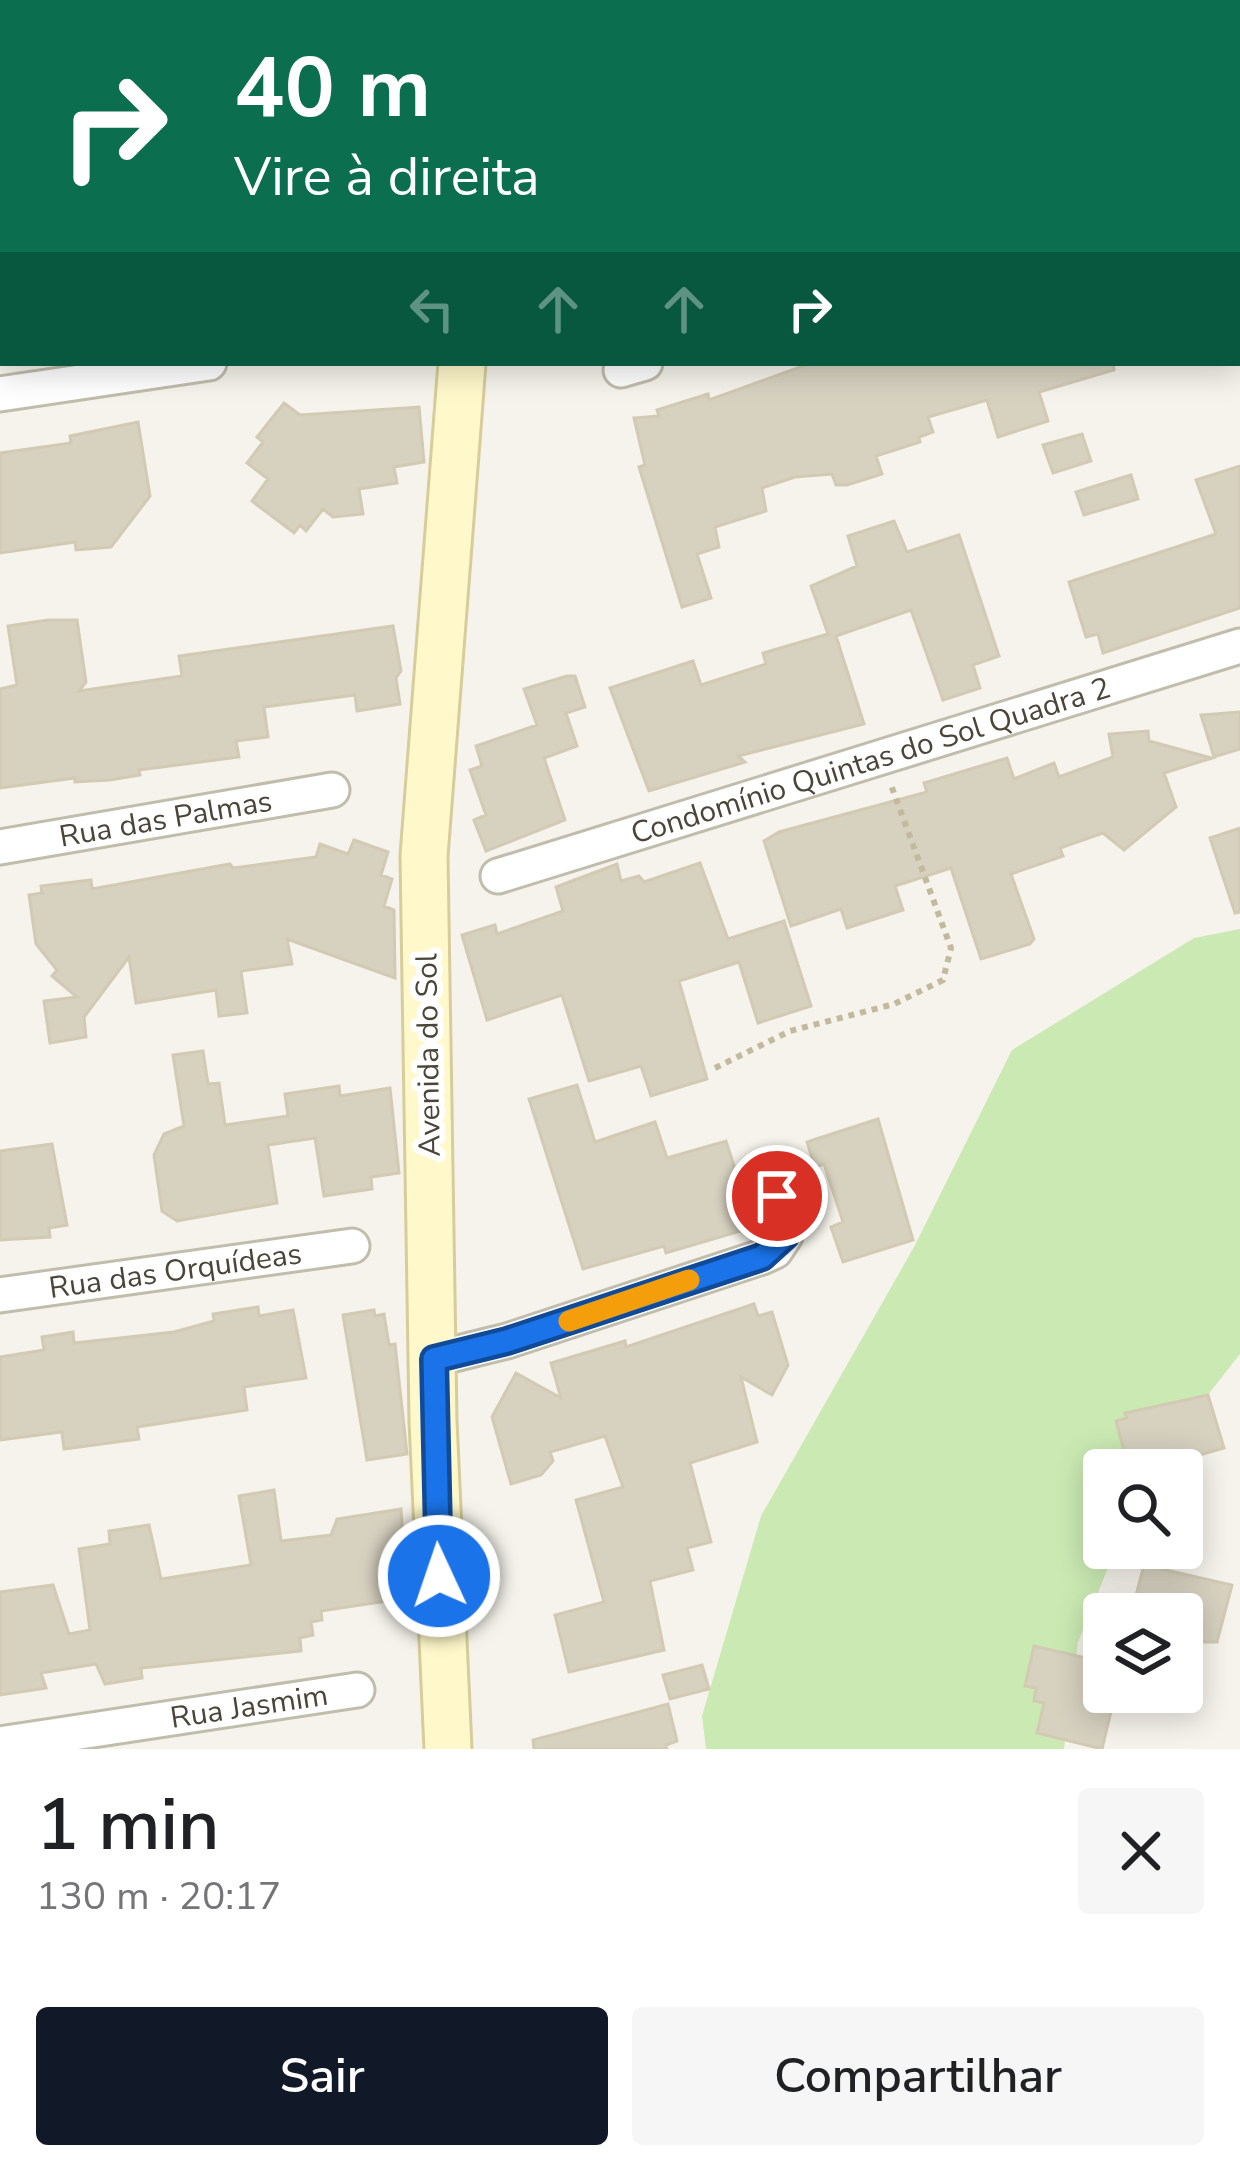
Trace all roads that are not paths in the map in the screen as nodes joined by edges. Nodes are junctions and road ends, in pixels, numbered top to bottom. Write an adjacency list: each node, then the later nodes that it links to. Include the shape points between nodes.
1 (189, 366): 3 (street)
2 (462, 366): 11 (street, Avenida do Sol, via 424,856)
3 (0, 394)
4 (1240, 646): 7 (street, Condomínio Quintas do Sol Quadra 2)
5 (332, 790): 6 (street, Rua das Palmas)
6 (0, 847)
7 (498, 876)
8 (777, 1196): 11 (street, via 785,1236 762,1257)
9 (352, 1246): 10 (street, Rua das Orquídeas)
10 (0, 1295)
11 (434, 1359): 14 (street, Avenida do Sol)
12 (358, 1690): 13 (street, Rua Jasmim)
13 (0, 1744)
14 (448, 1749)

